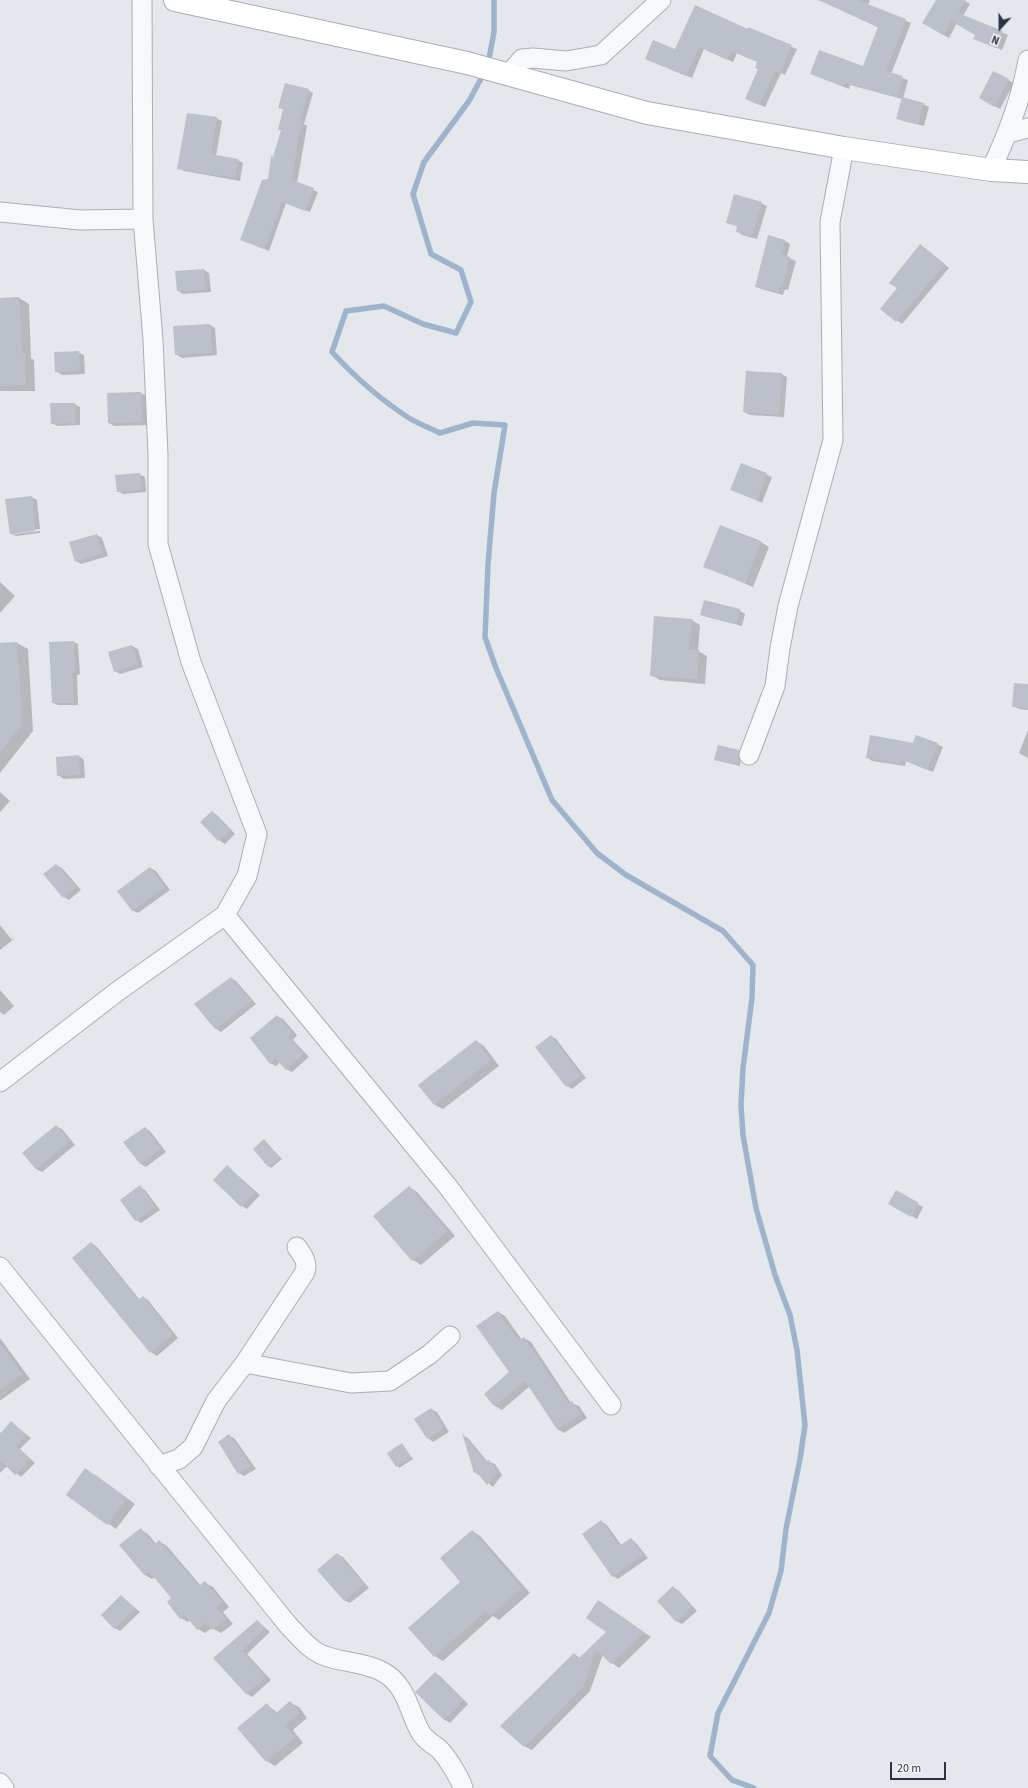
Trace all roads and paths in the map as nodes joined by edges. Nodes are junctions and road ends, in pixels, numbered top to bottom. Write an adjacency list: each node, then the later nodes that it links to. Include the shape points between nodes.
1 (142, 0): 12 (street)
2 (175, 0): 5 (street, via 467,63)
3 (661, 0): 5 (street, via 601,55 566,61 533,58 522,60)
4 (1028, 60): 7 (street, via 1024,84)
5 (501, 73): 8 (street, via 647,113)
6 (1028, 128): 7 (street)
7 (1008, 133): 9 (street)
8 (844, 148): 9 (street); 13 (street, via 830,222 833,440 788,606 775,686)
9 (991, 170): 10 (street)
10 (1028, 172)
11 (0, 212): 12 (street, via 80,220)
12 (143, 219): 14 (street, via 153,340 158,455 158,544 191,662 257,834 247,876)
13 (749, 755)
14 (225, 915): 15 (street, via 118,991); 20 (street, via 449,1188)
15 (0, 1082)
16 (297, 1247): 19 (street, via 307,1266 305,1272)
17 (0, 1267): 21 (street)
18 (450, 1336): 19 (street, via 430,1354 390,1381 351,1383)
19 (245, 1363): 21 (street, via 216,1401 192,1447 178,1458)
20 (610, 1405)
21 (159, 1466): 24 (street, via 288,1625 314,1651 325,1656 368,1665 385,1673 395,1682 404,1694 421,1734 440,1750)
22 (0, 1783): 23 (street)
23 (4, 1788)
24 (463, 1788)

